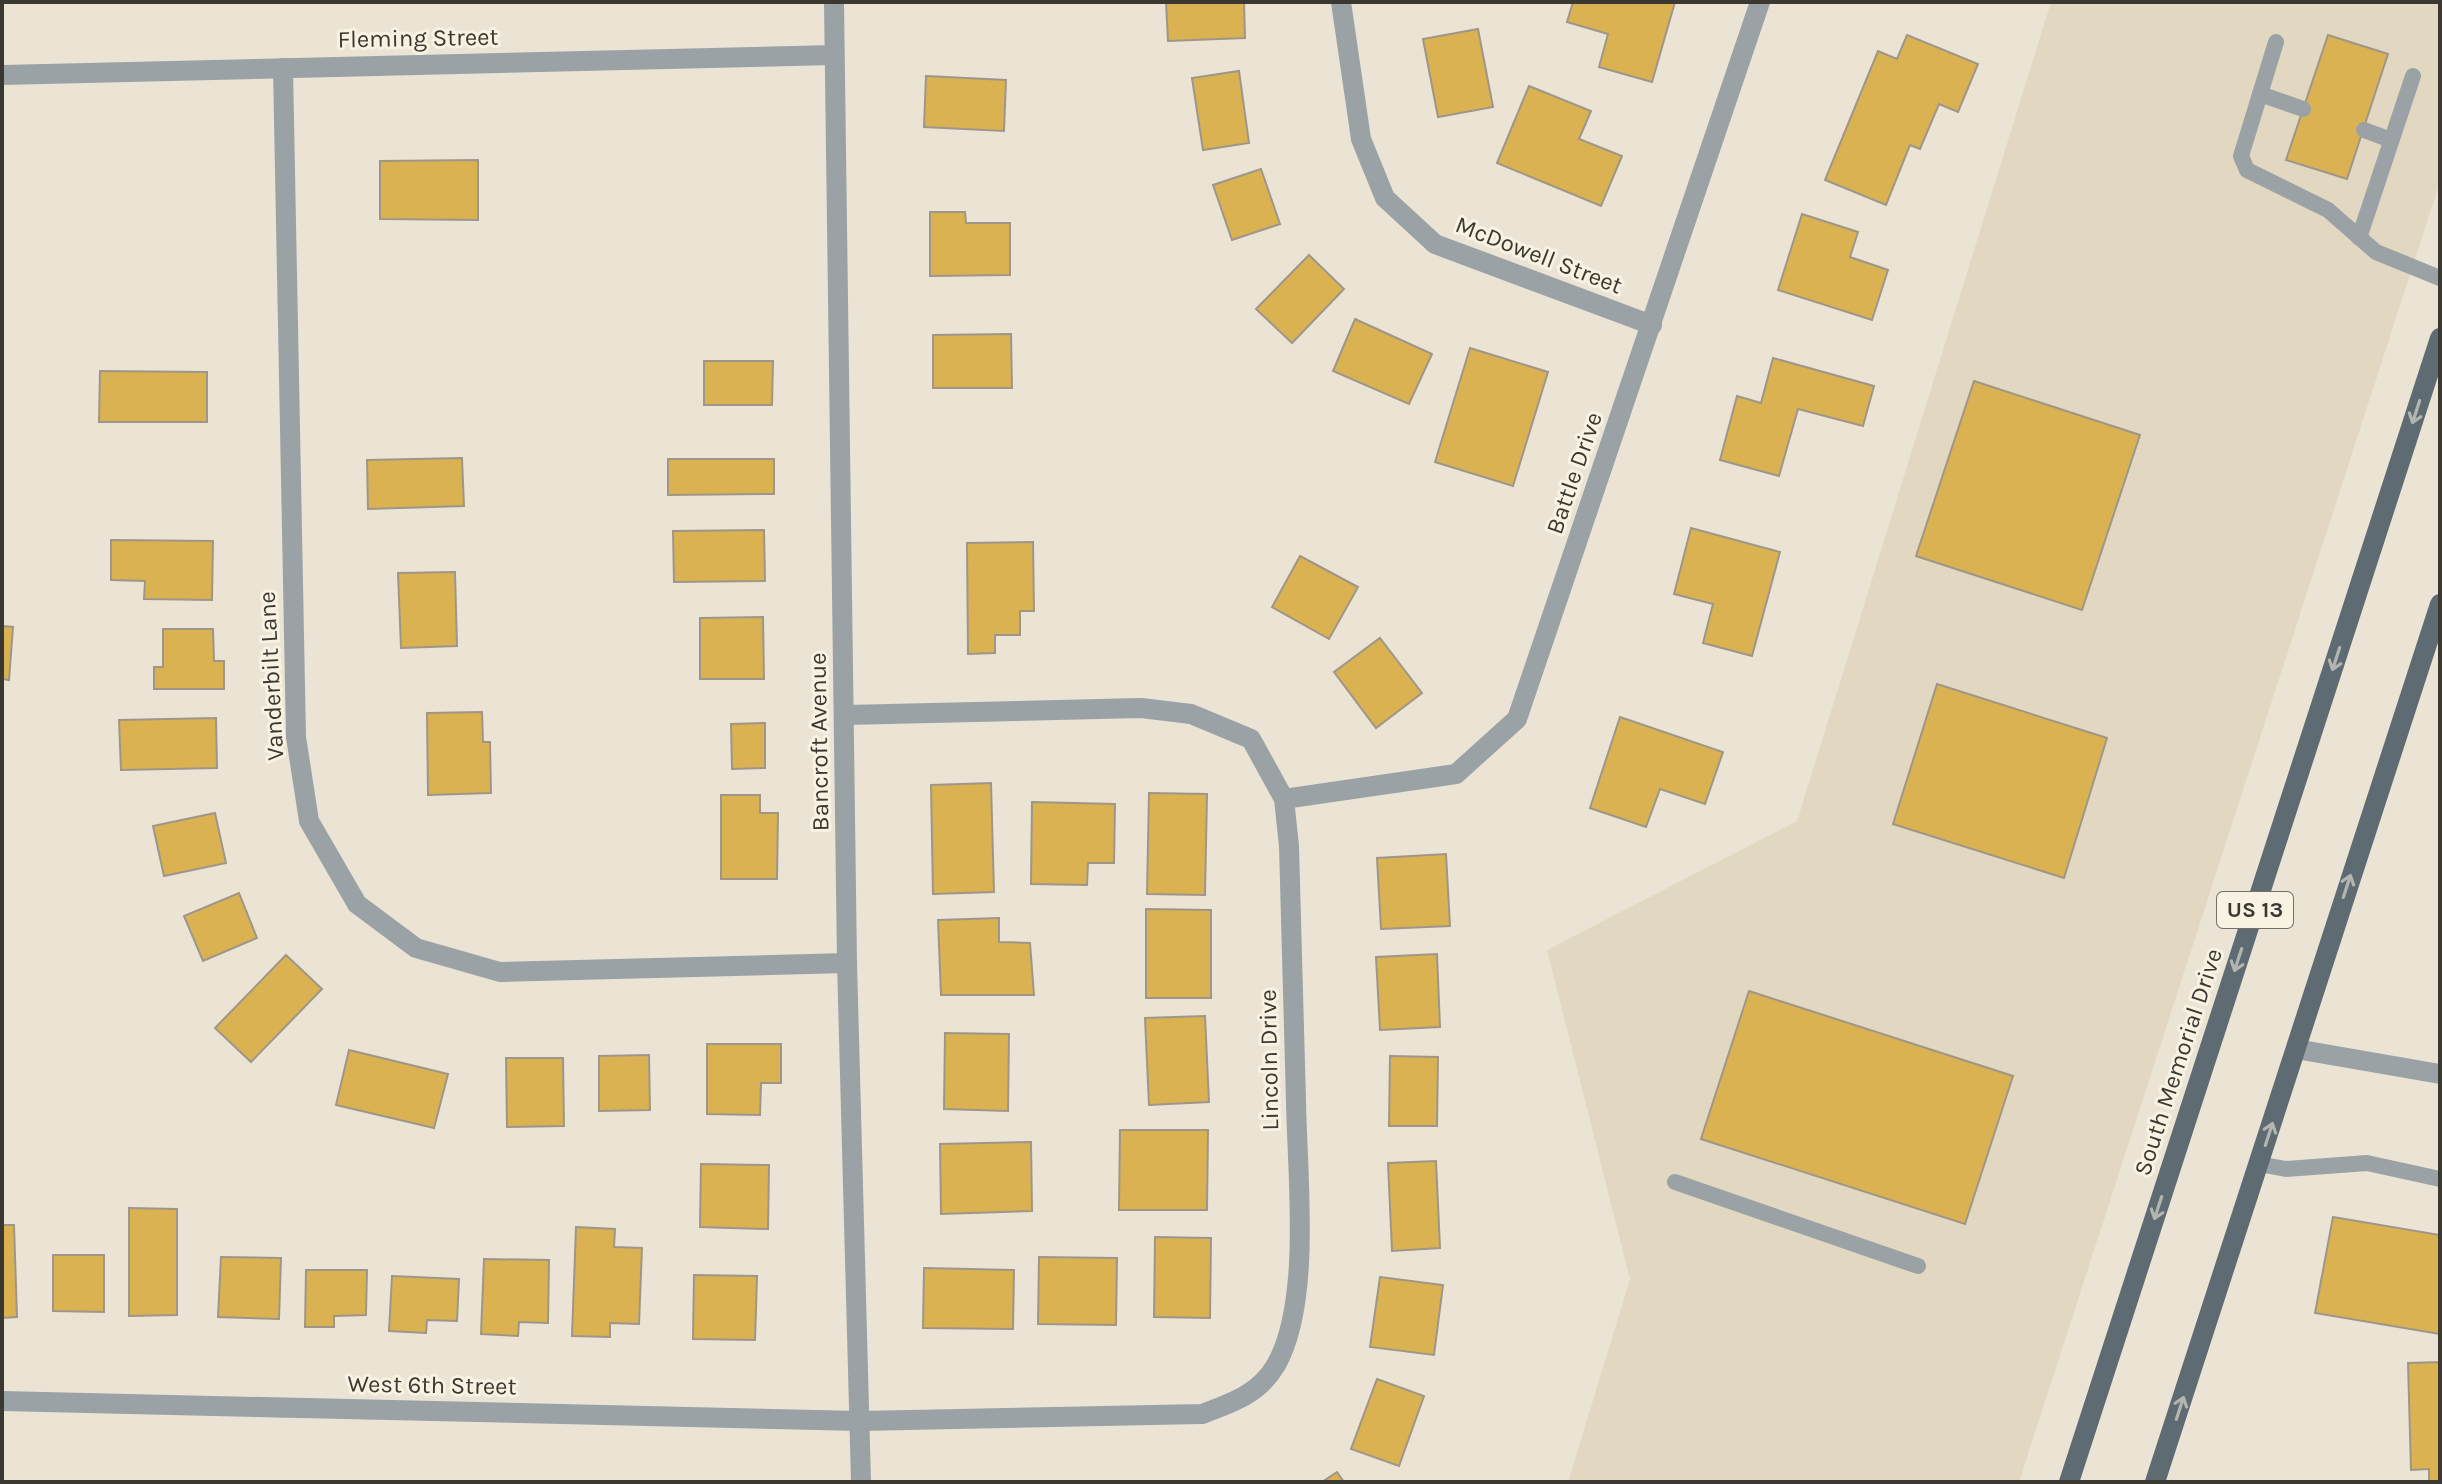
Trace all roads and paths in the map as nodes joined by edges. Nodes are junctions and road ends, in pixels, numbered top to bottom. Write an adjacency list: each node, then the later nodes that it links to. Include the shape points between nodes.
1 (834, 2): 5 (street, Bancroft Avenue)
2 (1341, 2): 15 (street, McDowell Street, via 1361,139 1385,198 1435,244)
3 (1760, 2): 15 (street, Battle Drive)
4 (2276, 42): 9 (lane)
5 (834, 55): 6 (street, Fleming Street); 18 (street, Bancroft Avenue)
6 (283, 68): 7 (street, Fleming Street); 20 (street, Vanderbilt Lane, via 296,737 309,821 357,904 416,948 500,972)
7 (2, 75)
8 (2413, 76): 12 (lane)
9 (2260, 94): 10 (lane); 13 (lane, via 2241,156 2247,170 2328,210)
10 (2303, 109)
11 (2364, 130): 12 (lane)
12 (2391, 140): 13 (lane)
13 (2359, 238): 14 (lane, via 2376,252)
14 (2440, 278)
15 (1652, 325): 19 (street, Battle Drive, via 1517,719 1456,774)
16 (2440, 338): 30 (main road, South Memorial Drive / US 13, one-way to 30)
17 (2440, 604): 21 (main road, one-way to 17)
18 (845, 715): 19 (street, Lincoln Drive, via 1141,708 1191,714 1251,739); 20 (street, Bancroft Avenue)
19 (1284, 799): 28 (street, Lincoln Drive, via 1299,1252 1288,1337 1276,1365 1258,1388 1202,1414)
20 (847, 963): 28 (street, Bancroft Avenue)
21 (2296, 1049): 22 (street); 23 (main road, one-way to 21)
22 (2440, 1074)
23 (2259, 1164): 24 (lane, via 2286,1169 2367,1163); 31 (main road, one-way to 23)
24 (2440, 1179)
25 (1675, 1182): 26 (lane)
26 (1918, 1266)
27 (2, 1401): 28 (street, West 6th Street)
28 (860, 1421): 29 (street, Bancroft Avenue)
29 (861, 1482)
30 (2069, 1482)
31 (2155, 1482)

